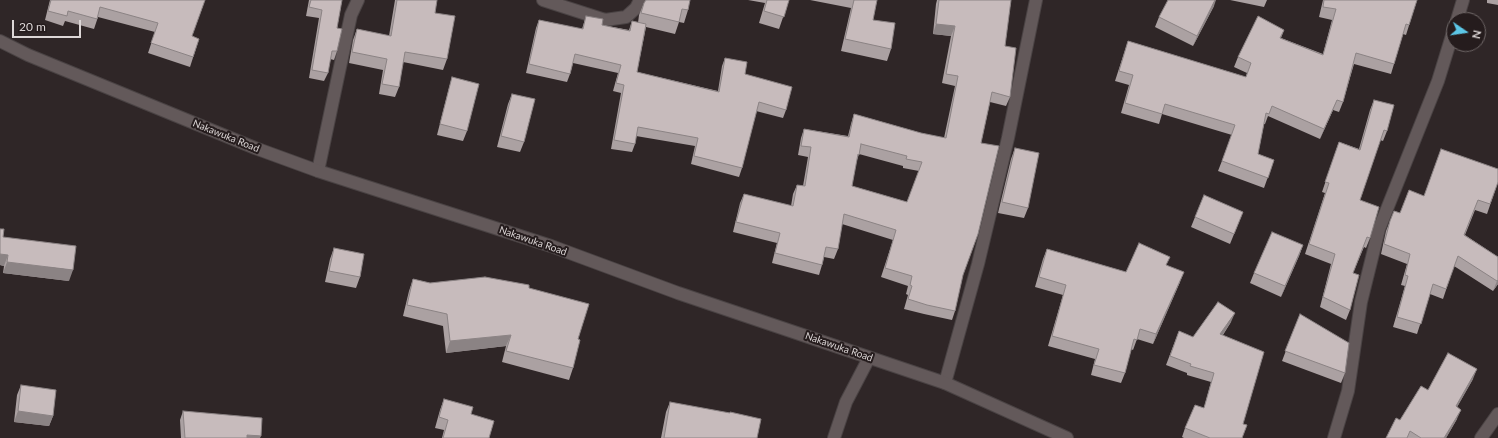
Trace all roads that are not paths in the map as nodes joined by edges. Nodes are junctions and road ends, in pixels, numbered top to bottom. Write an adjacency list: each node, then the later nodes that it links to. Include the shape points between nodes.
1 (358, 0): 9 (street, via 351,15)
2 (544, 0): 3 (street, via 605,20 626,17)
3 (640, 0)
4 (1036, 0): 11 (street, via 1008,138 978,264)
5 (1463, 0): 6 (street)
6 (1459, 12)
7 (0, 41): 9 (street, Nakawuka Road, via 255,148)
8 (1447, 52): 15 (street, via 1438,81 1379,229 1361,302 1348,391)
9 (318, 171): 10 (street, Nakawuka Road, via 551,246 678,293)
10 (869, 358): 11 (street, Nakawuka Road); 13 (street, via 846,402)
11 (945, 383): 14 (street, Nakawuka Road)
12 (1498, 414): 16 (street)
13 (834, 438)
14 (1067, 438)
15 (1334, 438)
16 (1481, 438)

